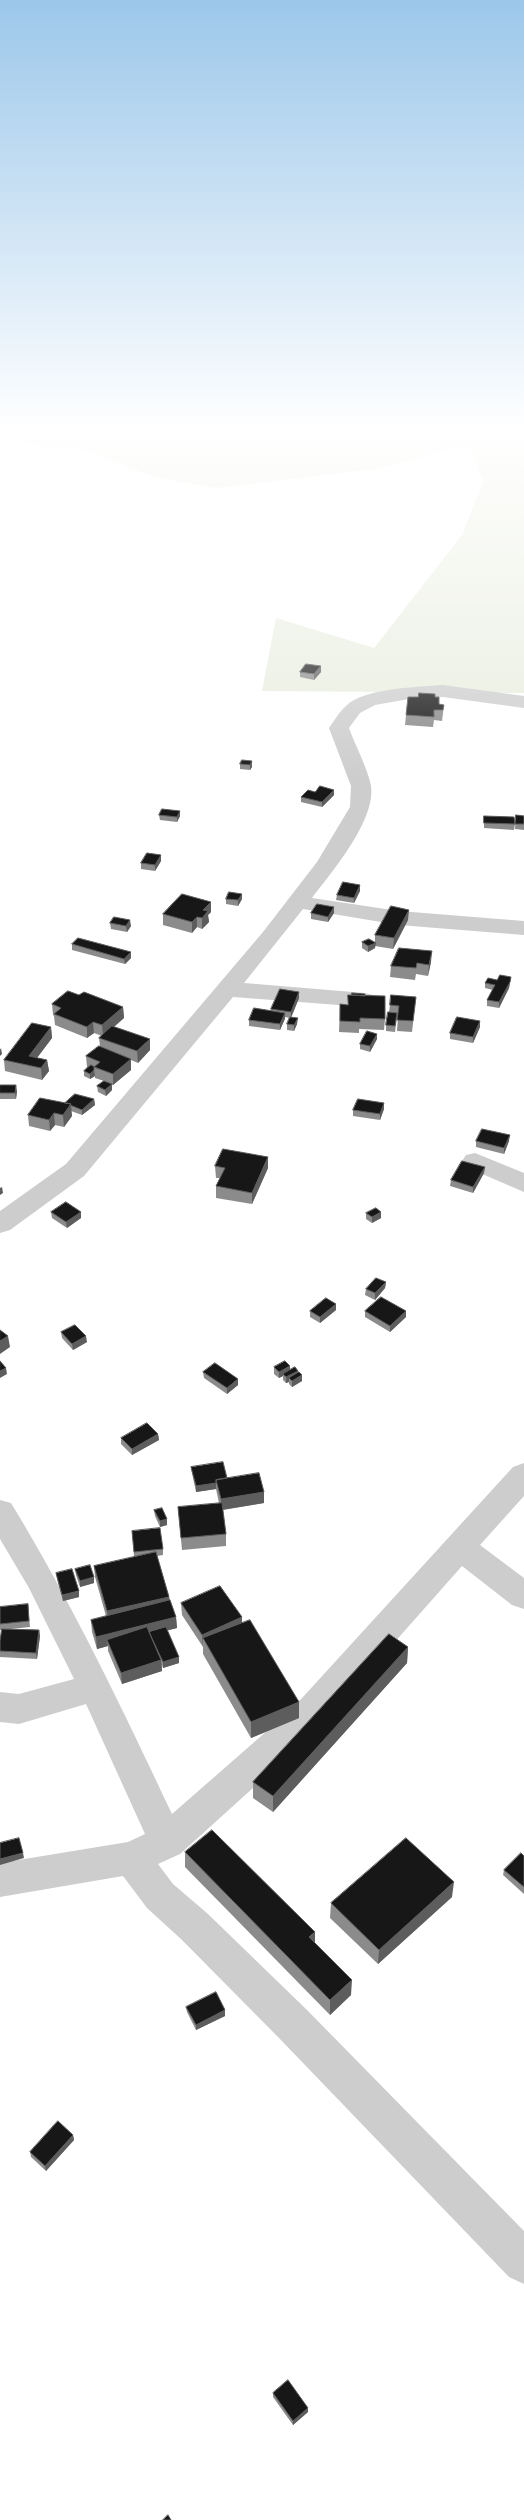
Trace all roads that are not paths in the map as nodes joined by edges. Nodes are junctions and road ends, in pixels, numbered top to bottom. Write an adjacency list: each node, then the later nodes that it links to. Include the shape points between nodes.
1 (524, 702): 2 (street, via 443,691 417,692 388,697 352,709 339,728 361,786 360,806 326,865)
2 (298, 902): 3 (street, via 399,918); 4 (street)
3 (524, 928)
4 (226, 989): 5 (street); 8 (street, via 75,1170)
5 (365, 1000)
6 (475, 1161): 7 (street)
7 (524, 1183)
8 (0, 1224)
9 (524, 1475): 11 (street)
10 (0, 1512): 13 (street, via 41,1580)
11 (460, 1547): 12 (street); 15 (street, via 304,1720)
12 (524, 1596)
13 (95, 1687): 14 (street, via 19,1709); 15 (street)
14 (0, 1707)
15 (167, 1842): 16 (street)
16 (131, 1858): 17 (street); 18 (street, via 160,1896 293,2024)
17 (0, 1880)
18 (524, 2262)

